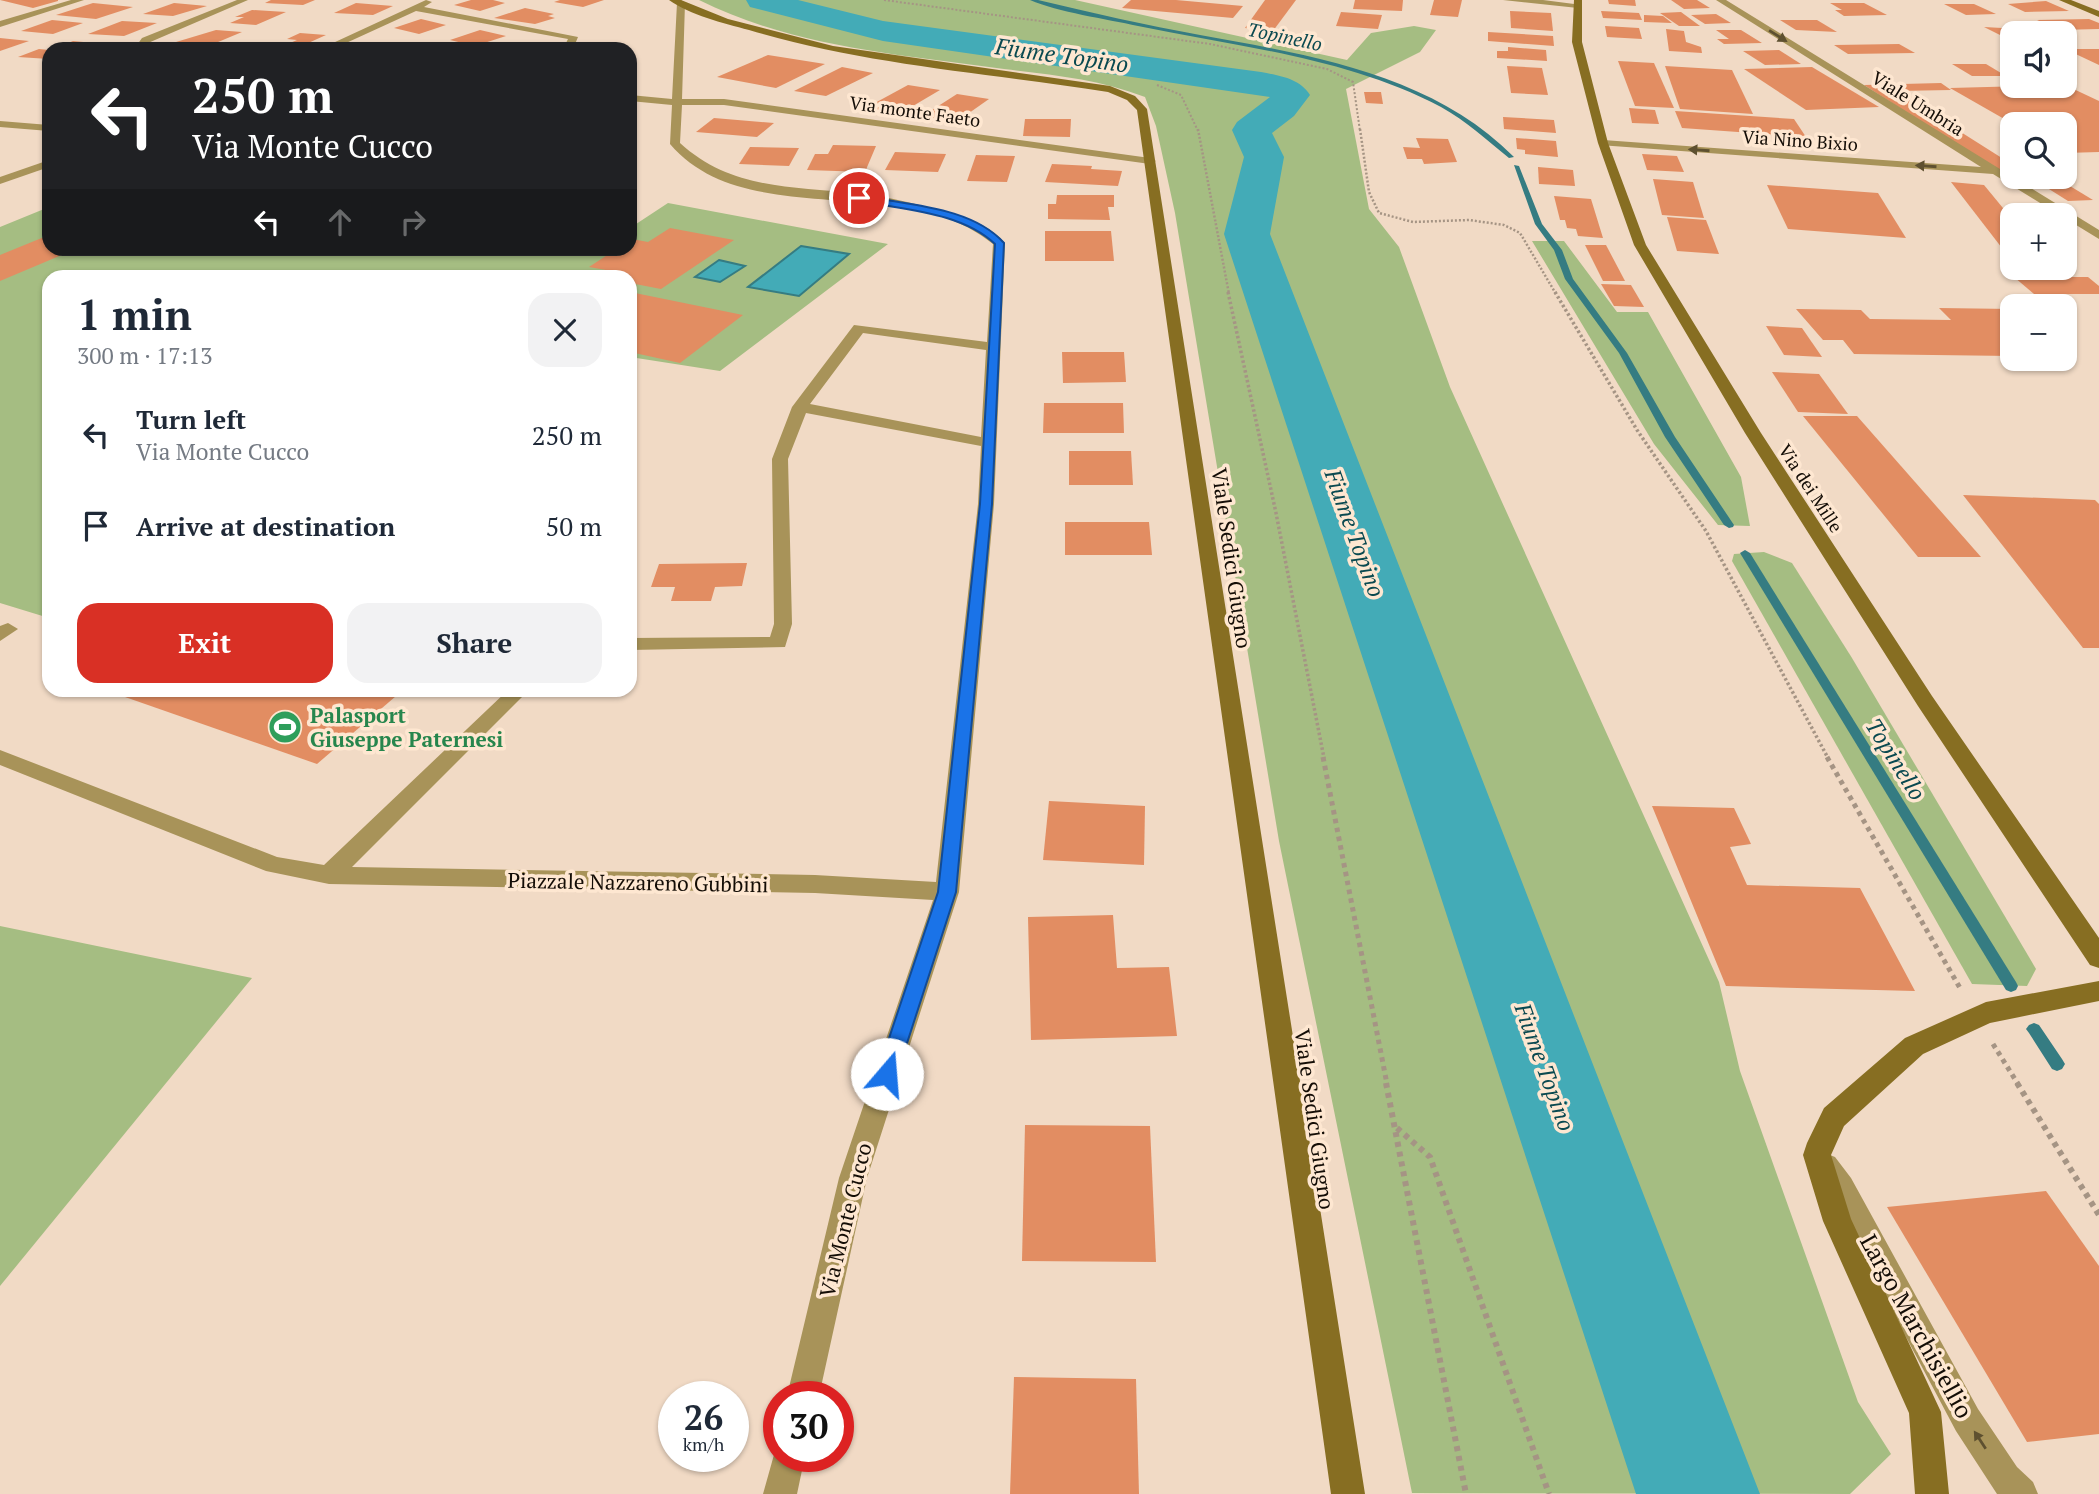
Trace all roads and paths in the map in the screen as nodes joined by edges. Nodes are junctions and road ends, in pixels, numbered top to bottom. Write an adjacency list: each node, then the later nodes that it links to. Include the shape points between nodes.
1 (80, 0): 12 (street)
2 (244, 0): 13 (street)
3 (432, 0): 10 (street)
4 (884, 0): 36 (path, via 1254,52 1332,69 1353,82 1369,192 1379,213 1401,221 1501,224 1520,233 1637,430 1706,531 1824,752)
5 (1507, 0): 9 (street)
6 (1720, 0): 23 (street, Viale Umbria, one-way to 23)
7 (2063, 0): 11 (street)
8 (677, 2): 17 (street, Via Monte Cucco); 21 (street, Viale Sedici Giugno, via 797,41 1110,89 1131,97 1142,109)
9 (1578, 2): 20 (street, Via dei Mille, via 1577,42)
10 (416, 8): 14 (street); 15 (street, via 573,37)
11 (2099, 14)
12 (0, 24)
13 (144, 42)
14 (341, 42)
15 (571, 42)
16 (637, 98): 17 (street, Via monte Faeto)
17 (675, 101): 21 (street, Via monte Faeto, via 724,102); 26 (street, Via Monte Cucco, via 675,144 686,158 712,172 769,189 881,200 983,228 999,243)
18 (0, 124): 19 (street)
19 (42, 127)
20 (1603, 144): 23 (street, Via Nino Bixio, one-way to 20); 34 (street, Via dei Mille, via 1640,245 1746,421 1925,701)
21 (1150, 161): 43 (street, Viale Sedici Giugno)
22 (42, 166): 24 (street)
23 (1994, 171): 25 (street, Viale Umbria)
24 (0, 181)
25 (2099, 235)
26 (994, 347): 27 (street, via 859,328); 28 (street, Via Monte Cucco)
27 (800, 407): 28 (street); 29 (street, via 780,460 783,624 778,643)
28 (989, 443): 33 (street, Via Monte Cucco)
29 (637, 644)
30 (512, 697): 32 (street)
31 (0, 757): 32 (street, Piazzale Nazzareno Gubbini, via 274,865)
32 (329, 876): 33 (street, Piazzale Nazzareno Gubbini, via 763,883)
33 (947, 892): 40 (street, Via Monte Cucco, via 853,1178)
34 (2099, 958)
35 (2099, 991): 36 (street)
36 (1977, 1018): 38 (street, via 1914,1046 1834,1117); 39 (path)
37 (1395, 1126): 44 (path, via 1430,1157)
38 (1817, 1156): 45 (street, Largo Marchisiellio, via 1837,1221 1925,1412); 46 (street, Largo Marchisiellio, one-way to 38, via 2005,1479 1967,1420 1841,1187)
39 (2099, 1215)
40 (806, 1381)
41 (785, 1472): 42 (street)
42 (780, 1494)
43 (1348, 1494)
44 (1549, 1494)
45 (1932, 1494)
46 (2021, 1494)

